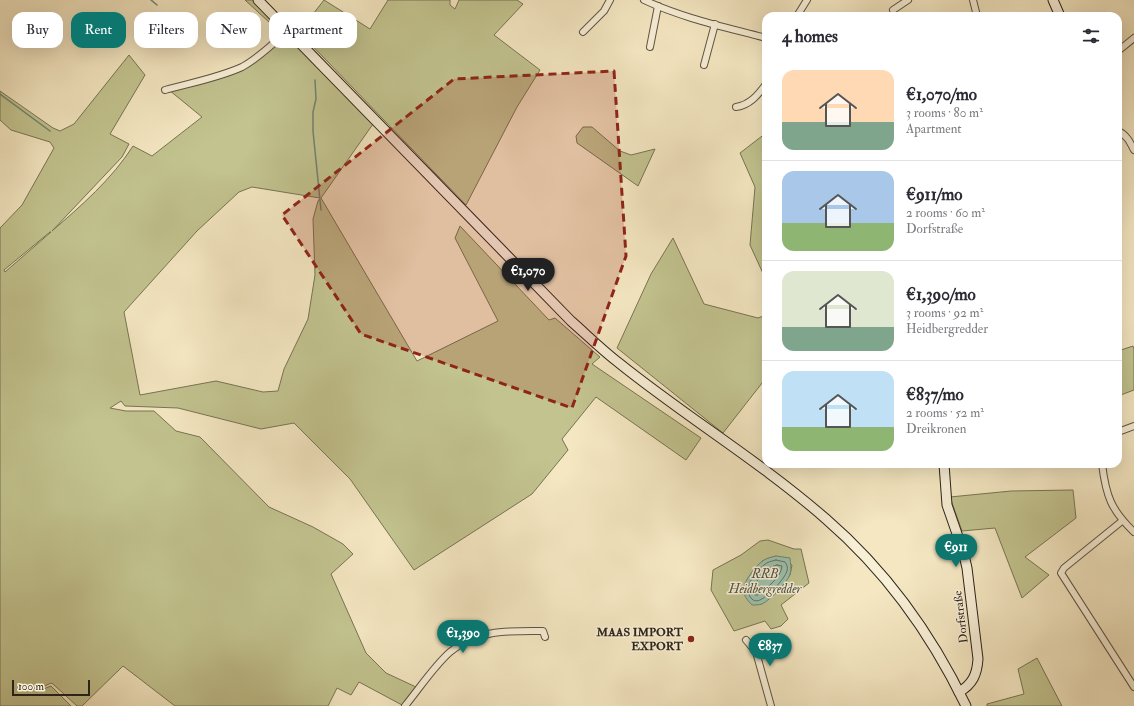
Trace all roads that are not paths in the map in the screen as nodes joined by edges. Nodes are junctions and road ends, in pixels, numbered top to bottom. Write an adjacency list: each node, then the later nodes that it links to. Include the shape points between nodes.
1 (258, 0): 10 (main road)
2 (610, 0): 15 (street, via 604,11)
3 (644, 0): 8 (street)
4 (807, 0): 11 (street)
5 (908, 0): 9 (street)
6 (973, 0): 12 (street)
7 (1053, 0): 13 (main road)
8 (658, 6): 14 (street); 19 (street)
9 (893, 10)
10 (270, 12)
11 (800, 12)
12 (975, 12)
13 (1058, 12)
14 (715, 24): 16 (street); 22 (street)
15 (583, 32)
16 (762, 37)
17 (1134, 38): 21 (street)
18 (269, 47): 23 (street, via 258,57 226,73)
19 (650, 47)
20 (305, 48): 37 (main road, via 571,321 618,363 796,493 863,554 927,635)
21 (1122, 48)
22 (704, 65)
23 (165, 90)
24 (762, 90): 25 (street, via 750,102)
25 (736, 108)
26 (1122, 132): 27 (street)
27 (1134, 150)
28 (1134, 426): 29 (street)
29 (1122, 430)
30 (944, 468): 37 (main road, Dorfstraße, via 947,505 967,568 978,659 977,670 971,683)
31 (1103, 468): 32 (street, via 1108,496)
32 (1122, 520): 33 (street); 36 (street, via 1061,573)
33 (1134, 532)
34 (545, 636): 38 (street, via 544,631 509,631 478,637 461,644 450,652)
35 (746, 640): 39 (street, via 756,652)
36 (1134, 688)
37 (959, 692): 40 (main road)
38 (405, 706)
39 (772, 706)
40 (966, 706)

